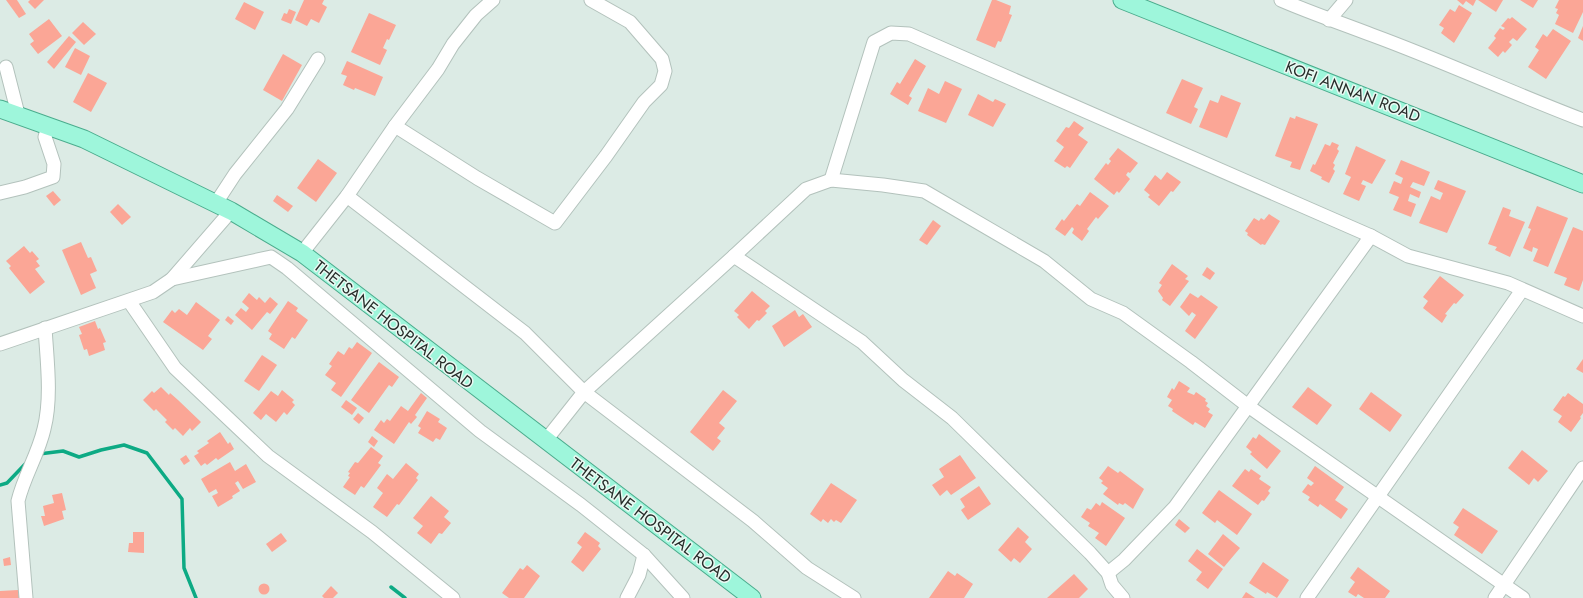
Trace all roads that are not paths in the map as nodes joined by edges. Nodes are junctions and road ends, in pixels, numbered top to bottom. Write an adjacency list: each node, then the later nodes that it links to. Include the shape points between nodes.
1 (493, 0): 13 (street, via 476,15 453,44 438,69)
2 (591, 0): 13 (street, via 630,22 662,59 665,71 661,85 644,102 555,223)
3 (1122, 0): 15 (main road, KOFI ANNAN ROAD)
4 (1281, 0): 6 (street)
5 (1346, 0): 6 (street)
6 (1329, 20): 11 (street)
7 (318, 59): 18 (street, via 282,115 235,174)
8 (6, 67): 10 (street)
9 (0, 109): 10 (main road, THETSANE HOSPITAL ROAD)
10 (18, 114): 12 (main road, THETSANE HOSPITAL ROAD)
11 (1583, 120)
12 (48, 126): 16 (street, via 45,137 54,164 53,177); 18 (main road, THETSANE HOSPITAL ROAD, via 84,139)
13 (395, 126): 17 (street)
14 (831, 180): 19 (street, via 874,42 891,33 909,34); 21 (street, via 806,189); 29 (street, via 924,191 1044,261 1091,299 1123,314)
15 (1583, 184)
16 (0, 193)
17 (347, 196): 20 (street); 28 (street, via 525,333)
18 (223, 207): 20 (main road, THETSANE HOSPITAL ROAD); 22 (street)
19 (1371, 236): 23 (street, via 1408,256 1508,283); 29 (street)
20 (302, 253): 30 (main road, THETSANE HOSPITAL ROAD)
21 (734, 256): 28 (street); 34 (street, via 862,342 952,418 1063,525)
22 (172, 279): 24 (street, via 153,292); 33 (street, via 271,257 480,430)
23 (1522, 290): 25 (street); 32 (street, via 1464,376)
24 (129, 300): 26 (street); 37 (street, via 175,368 263,451 372,532)
25 (1583, 316)
26 (45, 328): 27 (street); 36 (street, via 48,383 45,427 18,501)
27 (0, 344)
28 (584, 392): 30 (street); 41 (street, via 754,521 807,568)
29 (1248, 406): 32 (street); 34 (street, via 1175,507)
30 (546, 440): 40 (main road, THETSANE HOSPITAL ROAD)
31 (1583, 468): 35 (street)
32 (1377, 496): 35 (street); 43 (street)
33 (644, 555): 38 (street, via 639,574); 39 (street)
34 (1108, 573): 42 (street, via 1112,586)
35 (1504, 585): 44 (street); 45 (street)
36 (26, 598)
37 (453, 598)
38 (627, 598)
39 (683, 598)
40 (752, 598)
41 (854, 598)
42 (1123, 598)
43 (1307, 598)
44 (1495, 598)
45 (1523, 598)

